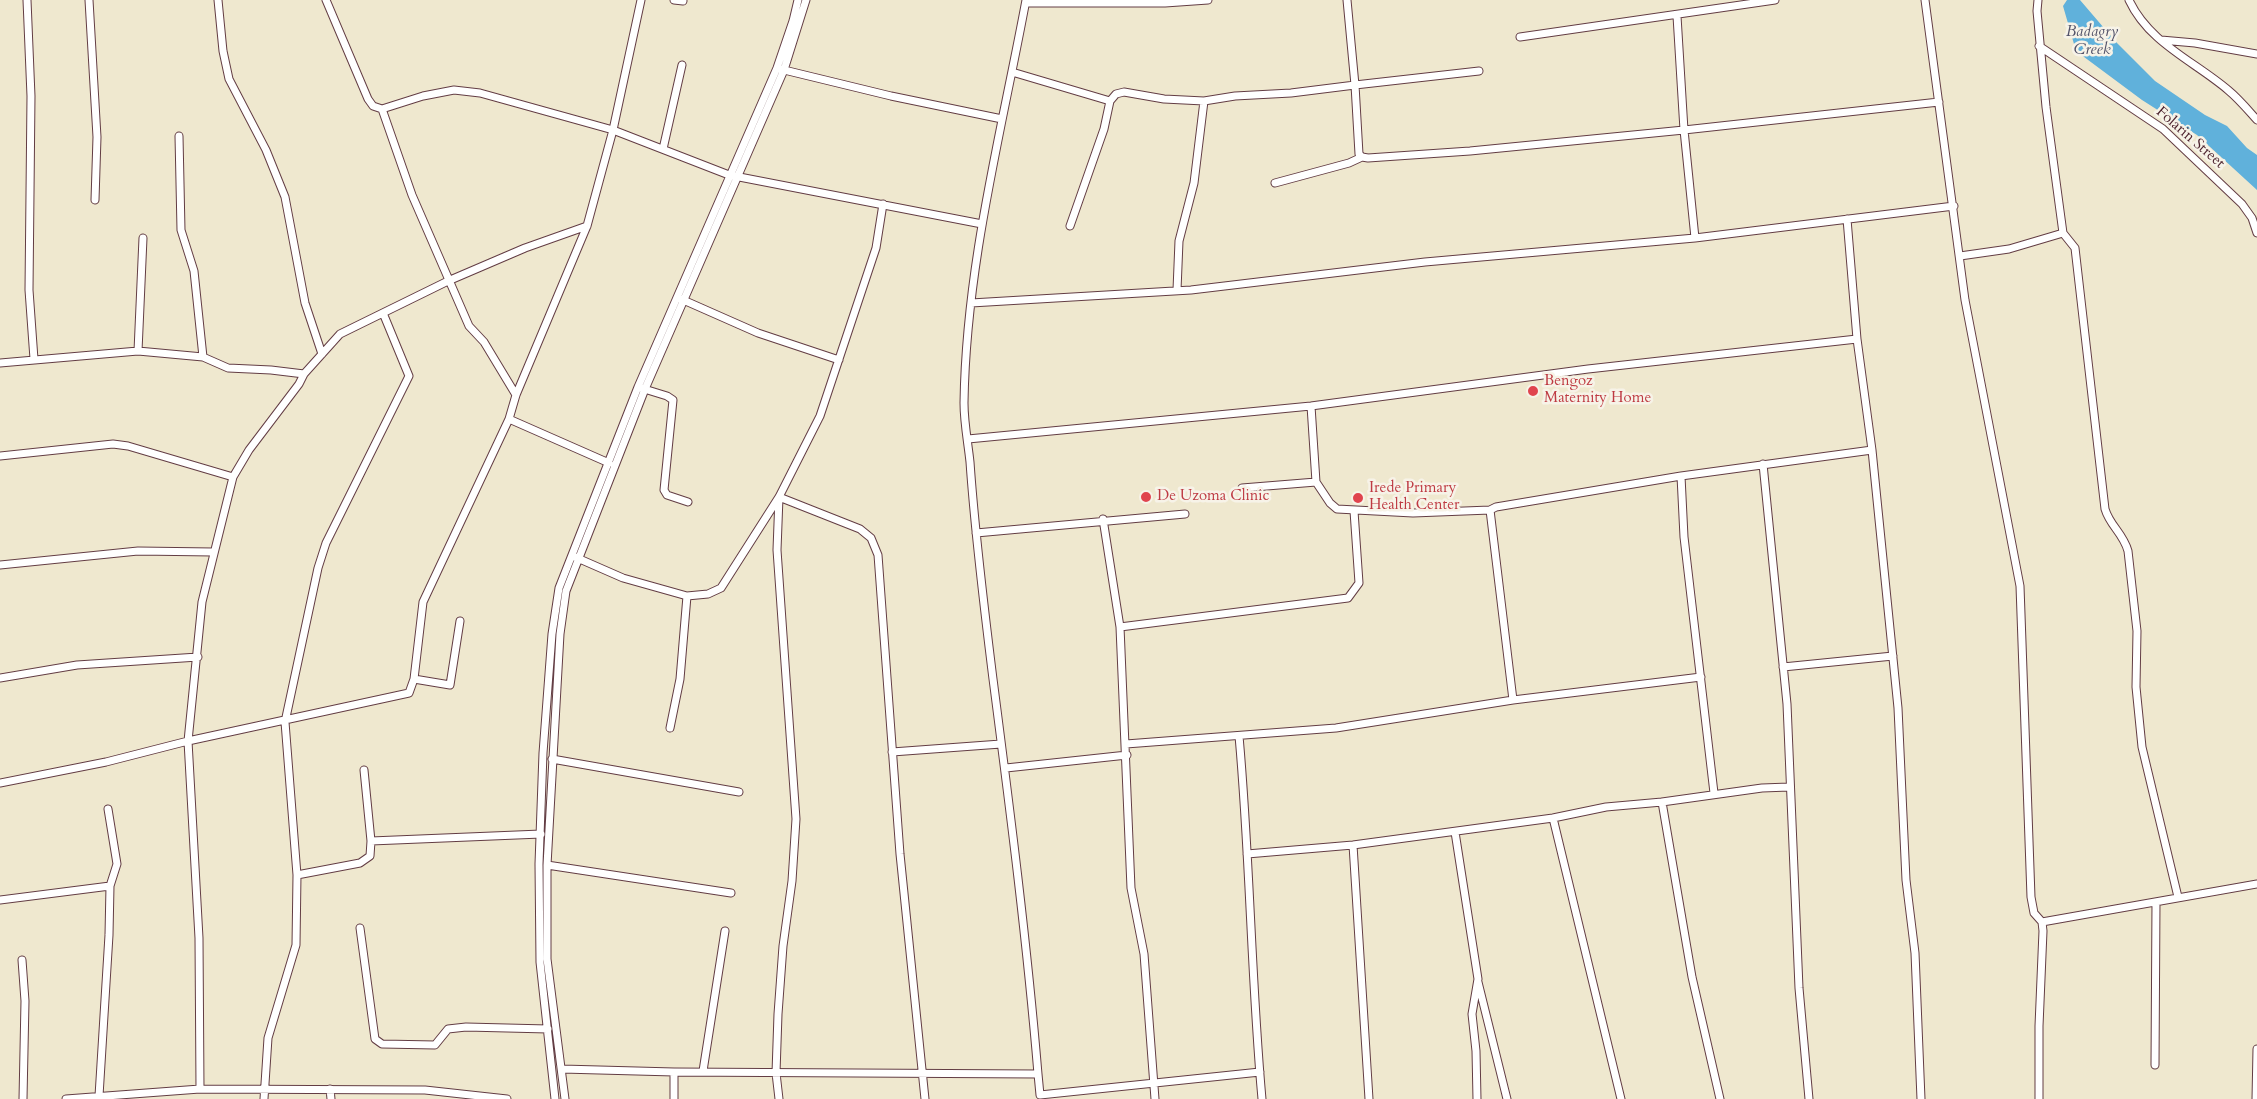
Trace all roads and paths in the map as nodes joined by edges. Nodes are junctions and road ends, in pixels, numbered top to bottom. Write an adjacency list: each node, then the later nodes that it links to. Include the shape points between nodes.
1 (28, 0): 62 (street, via 30,290)
2 (89, 0): 41 (street, via 97,137)
3 (218, 0): 60 (street, via 223,51 230,79 266,150 285,197 305,303)
4 (326, 0): 30 (street, via 368,99 373,106)
5 (641, 0): 33 (street)
6 (674, 0): 15 (street)
7 (798, 0): 23 (street)
8 (806, 0): 23 (street)
9 (1208, 0): 16 (street, via 1165,3)
10 (1347, 0): 26 (street)
11 (1775, 0): 17 (street)
12 (1925, 0): 29 (street)
13 (2038, 0): 20 (street)
14 (2130, 0): 19 (street, via 2139,16)
15 (683, 1)
16 (1026, 1): 25 (street)
17 (1677, 16): 18 (street); 34 (street)
18 (1520, 37)
19 (2161, 40): 21 (street); 32 (street, via 2228,90)
20 (2039, 46): 48 (street); 49 (street, Folarin Street, via 2163,129 2242,204)
21 (2257, 54)
22 (682, 65): 36 (street)
23 (780, 69): 31 (street); 38 (street); 39 (street)
24 (1479, 71): 26 (street)
25 (1012, 72): 27 (street); 31 (street)
26 (1355, 86): 28 (street); 37 (street, via 1358,149)
27 (1110, 101): 28 (street, via 1116,94 1124,92); 47 (street, via 1104,129)
28 (1204, 101): 54 (street, via 1194,183 1179,241)
29 (1939, 102): 34 (street); 43 (street)
30 (382, 109): 33 (street, via 454,90 480,92); 53 (street, via 412,195)
31 (1002, 119): 45 (street)
32 (2257, 120)
33 (613, 130): 36 (street); 46 (street)
34 (1684, 130): 37 (street, via 1478,150); 51 (street)
35 (179, 136): 61 (street, via 181,230 194,271)
36 (663, 149): 38 (street)
37 (1362, 157): 40 (street)
38 (729, 175): 39 (street); 55 (street)
39 (738, 176): 42 (street); 55 (street)
40 (1275, 183)
41 (95, 200)
42 (883, 204): 45 (street); 63 (street, via 876,248)
43 (1954, 206): 44 (street); 52 (street)
44 (1847, 219): 51 (street); 58 (street)
45 (982, 224): 56 (street)
46 (587, 226): 53 (street); 67 (street)
47 (1070, 226)
48 (2064, 233): 52 (street, via 2009,249); 127 (street, via 2075,248 2105,509 2108,520 2125,539 2128,551 2137,631 2136,687 2142,747)
49 (2257, 233)
50 (144, 238): 59 (street)
51 (1695, 238): 54 (street, via 1424,262 1274,282)
52 (1960, 256): 130 (street, via 1965,300 2020,586 2031,897 2034,913)
53 (448, 281): 57 (street); 67 (street, via 469,326 484,342)
54 (1177, 290): 56 (street)
55 (681, 298): 63 (street, via 758,333); 66 (street)
56 (971, 303): 70 (street, via 964,407)
57 (382, 313): 60 (street, via 340,334); 99 (street, via 409,376 323,549)
58 (1857, 339): 68 (street, via 1588,369); 71 (street)
59 (138, 351): 61 (street); 62 (street)
60 (322, 354): 65 (street)
61 (203, 357): 65 (street, via 228,368)
62 (34, 359): 64 (street)
63 (839, 360): 79 (street, via 820,416)
64 (0, 363)
65 (304, 374): 76 (street)
66 (641, 388): 73 (street); 80 (street, via 673,400 664,490 667,495)
67 (516, 395): 69 (street)
68 (1310, 406): 70 (street); 77 (street)
69 (509, 419): 73 (street); 97 (street, via 423,602)
70 (968, 439): 85 (street)
71 (1872, 450): 74 (street); 92 (street)
72 (0, 456): 76 (street, via 113,444)
73 (611, 464): 87 (street)
74 (1762, 464): 75 (street); 94 (street)
75 (1681, 476): 81 (street); 96 (street, via 1684,537)
76 (233, 477): 86 (street)
77 (1316, 482): 78 (street); 82 (street, via 1337,509)
78 (1242, 488)
79 (779, 497): 89 (street, via 721,588 708,594); 105 (street, via 842,520 871,538 878,555); 142 (street, via 777,550 796,819 783,946)
80 (688, 502)
81 (1490, 510): 82 (street); 98 (street)
82 (1354, 511): 91 (street, via 1360,583 1348,598)
83 (1185, 514): 84 (street)
84 (1103, 520): 85 (street); 91 (street)
85 (976, 533): 103 (street)
86 (213, 552): 88 (street, via 138,551); 93 (street, via 202,602)
87 (575, 557): 89 (street, via 623,578); 107 (street, via 560,634); 118 (street, via 559,588 552,634)
88 (0, 566)
89 (687, 596): 100 (street, via 680,679)
90 (460, 621): 97 (street, via 450,685)
91 (1120, 627): 104 (street)
92 (1893, 656): 94 (street); 170 (street, via 1906,880 1915,953)
93 (198, 657): 95 (street, via 77,665); 102 (street)
94 (1782, 667): 111 (street, via 1787,704)
95 (0, 678)
96 (1701, 678): 98 (street); 113 (street)
97 (414, 679): 99 (street, via 409,693)
98 (1513, 700): 101 (street, via 1336,728)
99 (285, 722): 102 (street); 123 (street)
100 (670, 728)
101 (1239, 736): 104 (street); 121 (street)
102 (188, 741): 110 (street, via 106,762); 146 (street, via 199,938)
103 (1001, 744): 105 (street); 108 (street)
104 (1126, 744): 106 (street)
105 (892, 752): 143 (street)
106 (1127, 755): 108 (street); 145 (street, via 1131,888 1144,954)
107 (552, 759): 112 (street); 122 (street)
108 (1006, 768): 144 (street)
109 (364, 770): 119 (street)
110 (0, 783)
111 (1789, 787): 113 (street); 169 (street)
112 (738, 792)
113 (1714, 793): 114 (street)
114 (1662, 802): 116 (street, via 1606,807); 168 (street, via 1692,977)
115 (108, 809): 125 (street, via 116,864)
116 (1553, 818): 117 (street); 167 (street)
117 (1455, 832): 120 (street); 134 (street)
118 (541, 834): 119 (street); 135 (street, via 540,962)
119 (371, 842): 123 (street, via 370,856 360,864)
120 (1353, 845): 121 (street); 164 (street)
121 (1247, 854): 141 (street)
122 (547, 865): 126 (street); 138 (street, via 548,959)
123 (297, 875): 148 (street, via 296,945 268,1038)
124 (2257, 884): 127 (street)
125 (110, 886): 128 (street); 149 (street)
126 (731, 893)
127 (2178, 897): 129 (street)
128 (0, 900)
129 (2156, 902): 130 (street); 137 (street)
130 (2042, 922): 171 (street)
131 (360, 928): 135 (street, via 375,1039 382,1044 434,1045 448,1029 466,1027)
132 (725, 931): 139 (street)
133 (22, 960): 152 (street)
134 (1478, 979): 165 (street, via 1472,1014); 166 (street)
135 (548, 1029): 157 (street)
136 (2257, 1049): 172 (street)
137 (2155, 1065)
138 (562, 1070): 140 (street); 158 (street)
139 (703, 1071): 140 (street); 142 (street)
140 (674, 1072): 159 (street)
141 (1260, 1072): 145 (street); 163 (street)
142 (776, 1073): 143 (street); 160 (street)
143 (922, 1074): 144 (street); 161 (street)
144 (1038, 1074): 151 (street)
145 (1153, 1085): 151 (street); 162 (street)
146 (200, 1089): 148 (street); 149 (street)
147 (330, 1089): 148 (street); 150 (street, via 425,1090); 155 (street)
148 (263, 1090): 154 (street)
149 (99, 1096): 153 (street)
150 (454, 1096): 156 (street)
151 (1040, 1097)
152 (23, 1099)
153 (66, 1099)
154 (264, 1099)
155 (331, 1099)
156 (506, 1099)
157 (555, 1099)
158 (565, 1099)
159 (674, 1099)
160 (778, 1099)
161 (925, 1099)
162 (1154, 1099)
163 (1262, 1099)
164 (1369, 1099)
165 (1477, 1099)
166 (1507, 1099)
167 (1621, 1099)
168 (1720, 1099)
169 (1809, 1099)
170 (1921, 1099)
171 (2039, 1099)
172 (2256, 1099)

